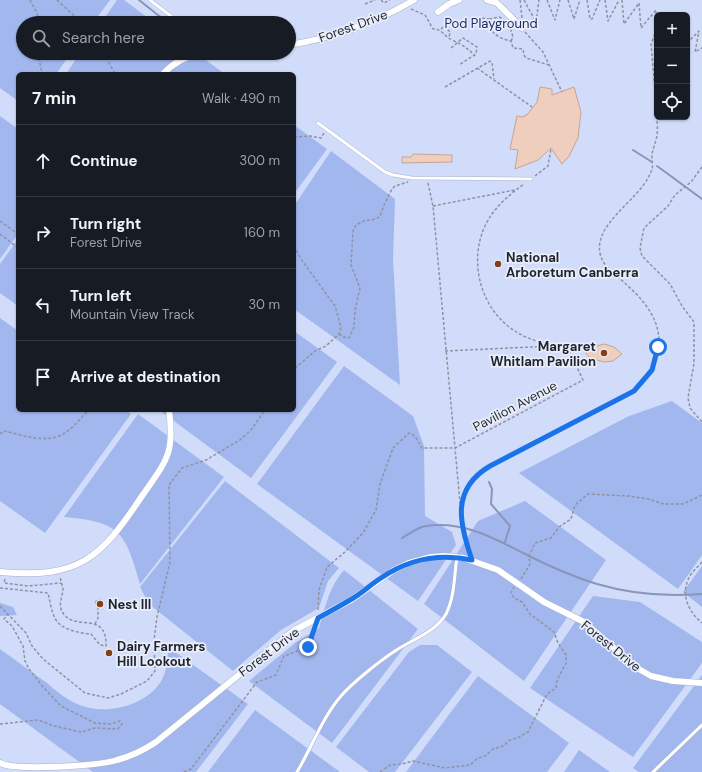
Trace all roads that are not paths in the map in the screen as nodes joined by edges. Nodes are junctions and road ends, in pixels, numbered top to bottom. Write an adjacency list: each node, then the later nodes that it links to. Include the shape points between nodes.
1 (150, 0): 6 (lane)
2 (414, 0): 8 (street, Forest Drive, via 379,19 348,31)
3 (459, 0): 5 (street)
4 (487, 0): 7 (street, via 497,3)
5 (438, 12)
6 (171, 16)
7 (522, 28)
8 (296, 44)
9 (180, 60): 10 (street)
10 (165, 72)
11 (318, 123): 12 (lane, via 385,172 397,176)
12 (531, 179)
13 (169, 412): 15 (street, via 172,438 169,453 162,467 120,528 100,550 59,571 39,574)
14 (457, 557): 16 (street, Forest Drive, via 498,570 544,602 584,622 637,668 651,676 673,681); 18 (street, Forest Drive, via 431,558 409,563 380,579 351,600 275,644 144,750 98,764 17,767); 19 (lane, via 452,598 446,615 420,637 394,651 341,695 330,709)
15 (3, 572)
16 (702, 682)
17 (702, 725): 20 (lane)
18 (0, 763)
19 (297, 772)
20 (653, 772)

